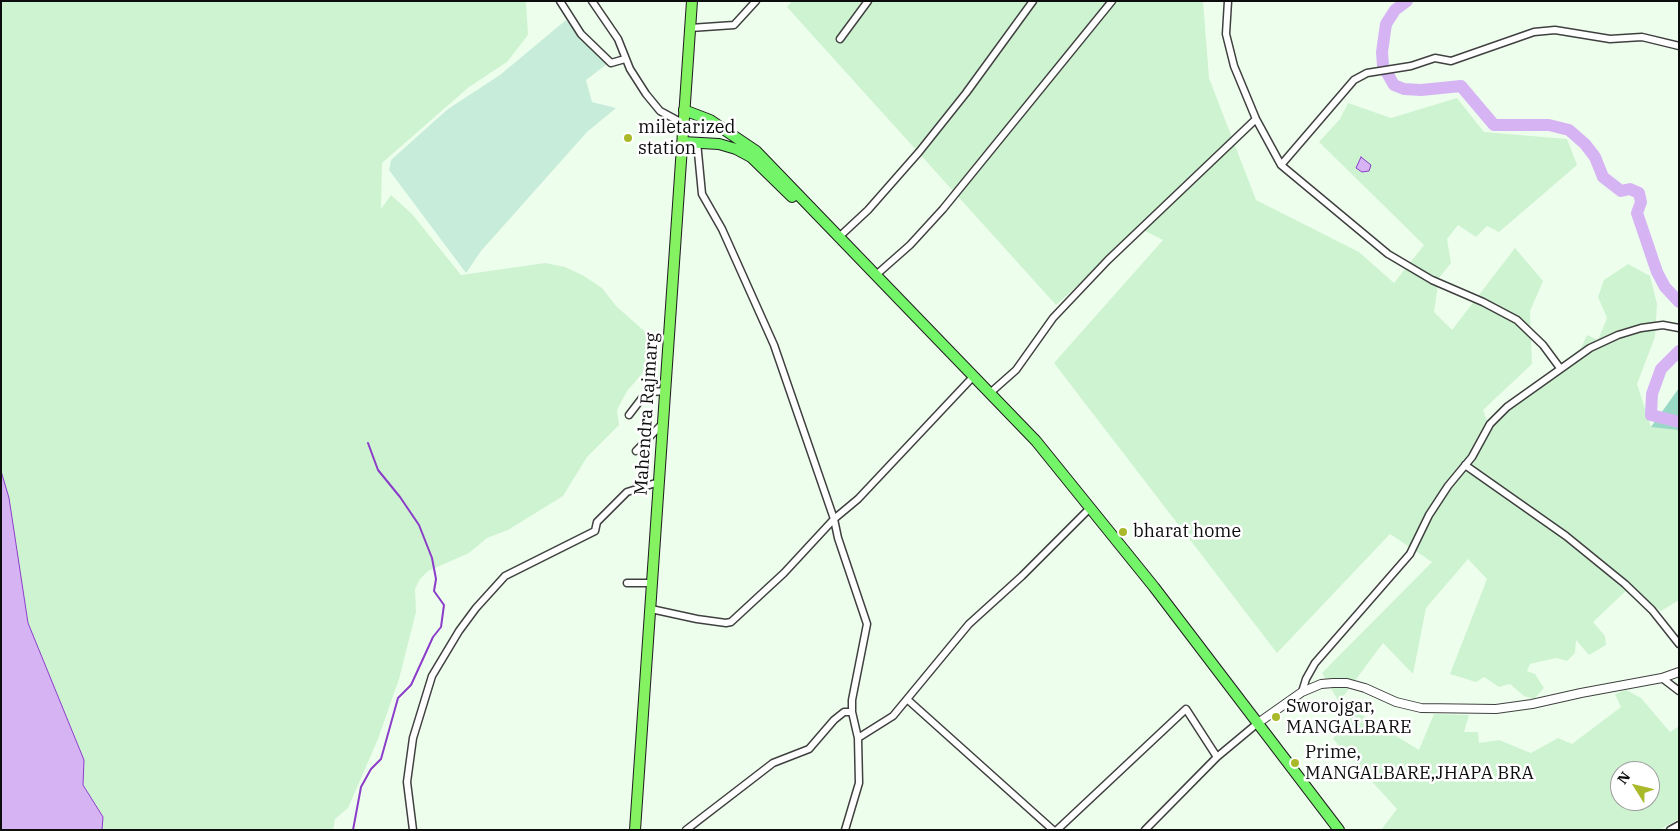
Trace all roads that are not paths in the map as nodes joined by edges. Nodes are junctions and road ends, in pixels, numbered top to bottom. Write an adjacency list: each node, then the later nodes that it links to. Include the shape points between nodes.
1 (560, 1): 12 (street, via 580,34 611,63)
2 (592, 1): 12 (street, via 618,39)
3 (692, 1): 9 (highway, Mahendra Rajmarg)
4 (756, 1): 9 (street, via 734,25)
5 (868, 1): 10 (street)
6 (1033, 1): 19 (street, via 966,94 919,152 868,210)
7 (1112, 1): 20 (street, via 943,209)
8 (1228, 1): 14 (street, via 1226,34 1234,66)
9 (690, 28): 13 (highway, Mahendra Rajmarg)
10 (840, 39)
11 (1679, 46): 18 (street, via 1642,37 1610,39 1555,30 1534,32 1451,61 1435,58 1367,73 1354,80)
12 (626, 59): 15 (street, via 636,80 660,111)
13 (684, 110): 15 (highway, Mahendra Rajmarg); 19 (main road, via 710,120 756,151)
14 (1256, 119): 18 (street); 25 (street, via 1108,260 1053,318 1016,370)
15 (684, 124): 16 (highway, Mahendra Rajmarg)
16 (683, 142): 17 (main road); 24 (highway, Mahendra Rajmarg)
17 (697, 142): 23 (main road, via 719,144 750,157); 32 (street, via 702,194 722,229 774,345)
18 (1281, 166): 22 (street, via 1388,254 1432,280 1517,320 1543,345)
19 (839, 237): 20 (main road)
20 (876, 275): 25 (main road)
21 (1679, 328): 22 (street, via 1663,325 1618,335 1590,348)
22 (1560, 368): 29 (street, via 1490,424)
23 (970, 380): 31 (main road); 32 (street, via 858,499)
24 (666, 391): 26 (street, via 651,392); 27 (highway, Mahendra Rajmarg)
25 (990, 393): 43 (main road, via 1036,441 1091,508)
26 (629, 415)
27 (664, 423): 28 (street); 30 (highway, Mahendra Rajmarg)
28 (636, 451)
29 (1465, 465): 36 (street, via 1599,562 1647,605); 40 (street, via 1429,515 1410,554 1315,663)
30 (659, 482): 34 (highway, Mahendra Rajmarg); 47 (street, via 627,492 597,522 594,531 505,576 459,631 432,676 413,738 407,782)
31 (1087, 511): 41 (street, via 969,624); 43 (main road)
32 (834, 519): 35 (street, via 784,573 731,622); 42 (street, via 867,624)
33 (627, 583): 34 (street)
34 (652, 584): 35 (highway, Mahendra Rajmarg)
35 (651, 609): 48 (highway, Mahendra Rajmarg)
36 (1679, 644)
37 (1679, 672): 38 (street)
38 (1662, 678): 39 (street); 40 (street, via 1496,709 1421,708 1347,683 1321,684)
39 (1679, 691)
40 (1302, 692): 43 (street)
41 (908, 700): 44 (street, via 893,716); 51 (street)
42 (852, 712): 44 (street); 49 (street, via 844,712 834,720 809,749 773,763)
43 (1256, 725): 45 (street); 53 (main road); 54 (main road)
44 (858, 738): 50 (street, via 859,783)
45 (1217, 757): 51 (street, via 1186,709); 52 (street)
46 (1679, 825): 55 (street)
47 (413, 830)
48 (636, 830)
49 (686, 830)
50 (845, 830)
51 (1055, 830)
52 (1145, 830)
53 (1333, 830)
54 (1339, 830)
55 (1670, 830)

